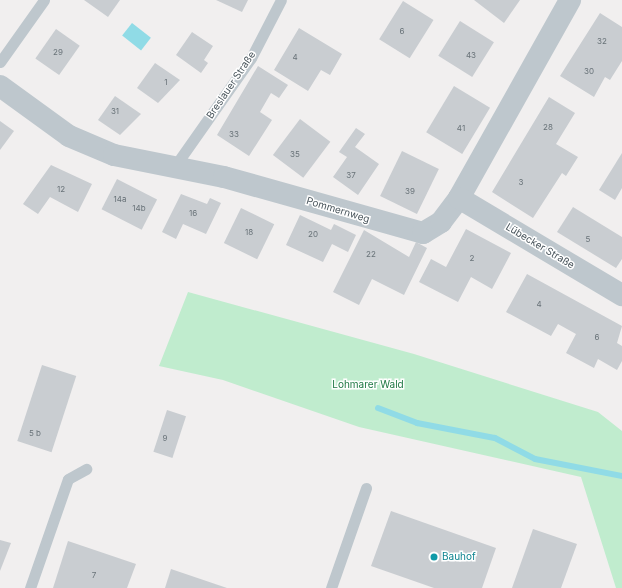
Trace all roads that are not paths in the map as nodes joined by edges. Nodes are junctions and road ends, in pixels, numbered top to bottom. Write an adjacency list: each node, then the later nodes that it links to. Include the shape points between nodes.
1 (44, 0): 4 (lane)
2 (281, 0): 6 (lane, Breslauer Straße, via 251,58)
3 (570, 0): 7 (street, Pommernweg)
4 (0, 62)
5 (0, 86): 6 (street, Pommernweg, via 69,136 114,155)
6 (176, 166): 7 (street, Pommernweg, via 423,233 441,222)
7 (459, 198): 8 (street, Lübecker Straße)
8 (622, 295)
9 (86, 469): 11 (lane, via 68,479)
10 (366, 488): 12 (lane)
11 (30, 588)
12 (331, 588)

